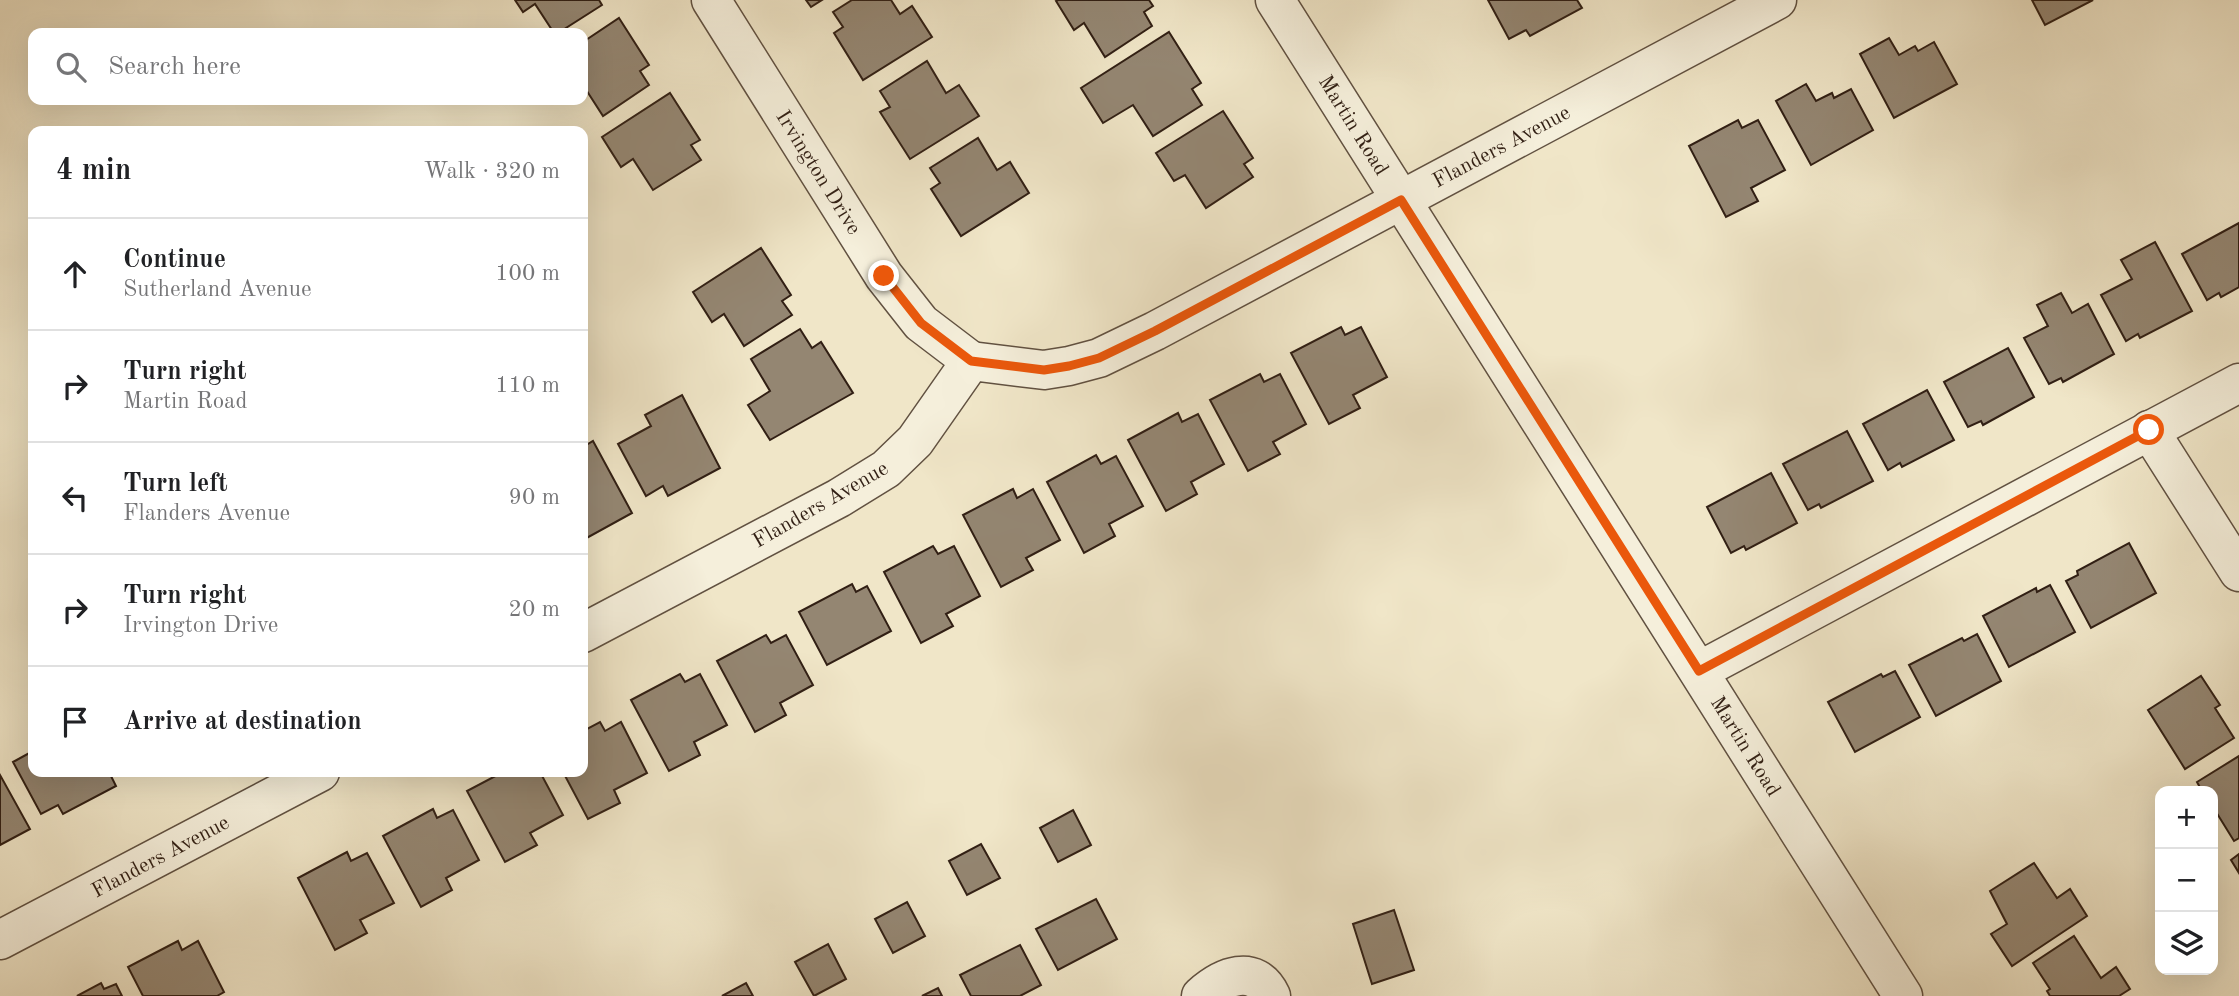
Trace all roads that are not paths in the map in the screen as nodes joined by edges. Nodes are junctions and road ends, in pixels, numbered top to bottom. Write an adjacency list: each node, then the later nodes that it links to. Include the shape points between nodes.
1 (711, 0): 5 (street, Irvington Drive, via 884,276 921,323)
2 (1275, 0): 4 (street, Martin Road)
3 (1777, 0): 4 (street, Flanders Avenue)
4 (1401, 200): 5 (street, Flanders Avenue, via 1099,358 1044,370); 10 (street, Martin Road)
5 (971, 361): 9 (street, Flanders Avenue, via 915,441 886,469)
6 (2239, 383): 7 (street)
7 (2149, 430): 8 (street); 10 (street)
8 (2239, 572)
9 (588, 630)
10 (1699, 671): 15 (street, Martin Road)
11 (310, 777): 12 (street, Flanders Avenue)
12 (0, 940)
13 (1260, 986): 14 (street, via 1230,975)
14 (1201, 996)
15 (1903, 996)

